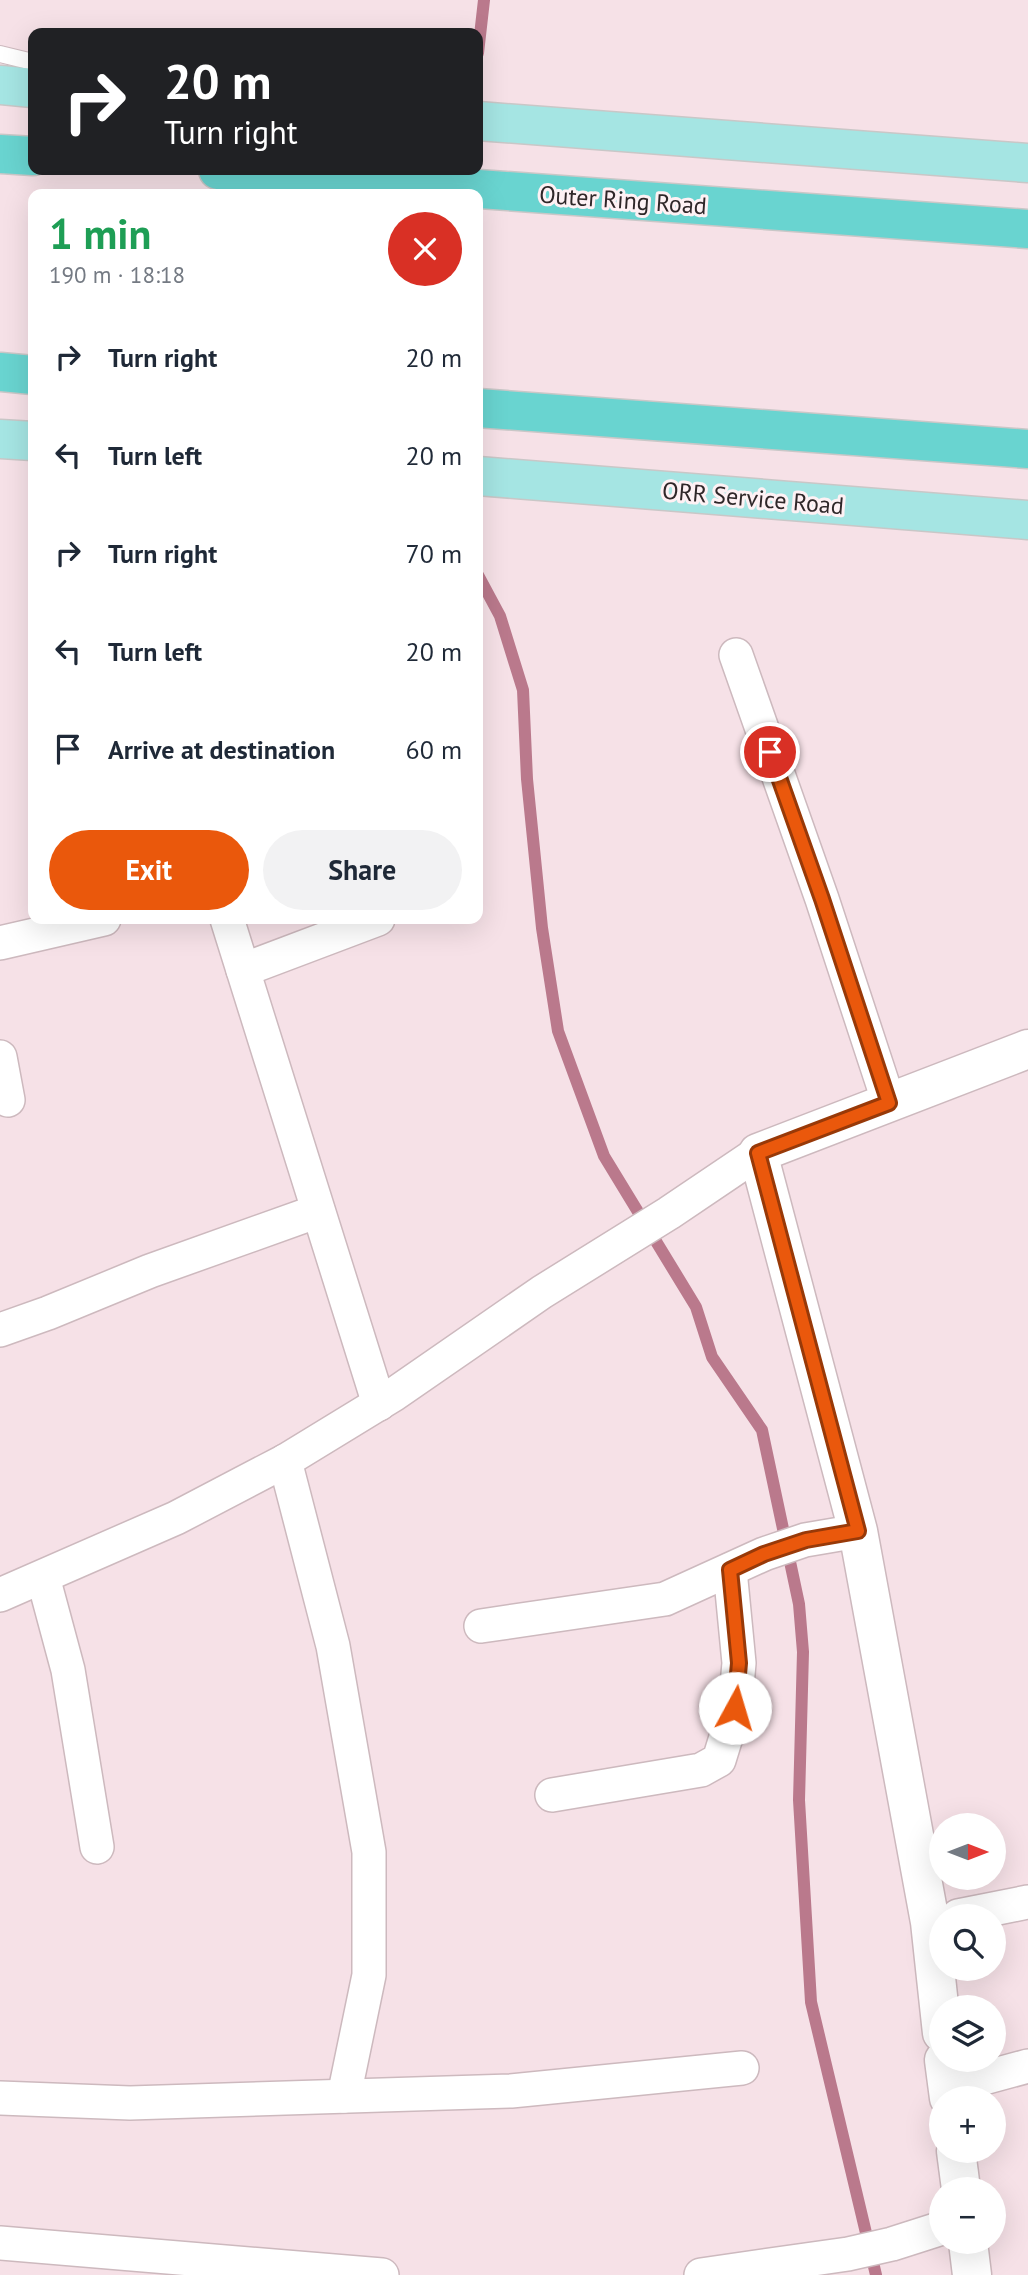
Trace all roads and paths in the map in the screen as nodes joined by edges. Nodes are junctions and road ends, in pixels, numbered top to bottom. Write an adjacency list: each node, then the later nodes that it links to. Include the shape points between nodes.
1 (0, 54): 2 (lane)
2 (28, 61)
3 (0, 85): 4 (main road)
4 (28, 88)
5 (483, 121): 8 (main road)
6 (0, 154): 7 (highway)
7 (28, 156)
8 (1028, 163)
9 (288, 175): 10 (highway, Outer Ring Road)
10 (478, 189)
11 (483, 189): 12 (highway, Outer Ring Road)
12 (1028, 229)
13 (0, 372): 14 (highway)
14 (28, 374)
15 (483, 408): 18 (highway)
16 (0, 439): 17 (main road)
17 (28, 441)
18 (1028, 449)
19 (483, 476): 20 (main road, ORR Service Road)
20 (1028, 520)
21 (736, 655): 30 (street)
22 (82, 924): 25 (street)
23 (229, 924): 26 (street)
24 (365, 924): 26 (street)
25 (0, 943)
26 (243, 970): 32 (street)
27 (1028, 1049): 30 (street)
28 (0, 1057): 29 (street)
29 (8, 1100)
30 (889, 1103): 31 (street)
31 (758, 1153): 34 (street); 36 (street)
32 (318, 1211): 33 (street); 34 (street)
33 (0, 1330)
34 (379, 1404): 35 (street)
35 (285, 1461): 38 (street, via 176,1518); 49 (street, via 333,1646 369,1852 369,1975)
36 (858, 1531): 37 (street, via 806,1540); 44 (street)
37 (730, 1570): 40 (street, via 665,1599); 41 (street, via 739,1663 735,1708 719,1760 701,1770)
38 (43, 1577): 39 (street); 42 (street, via 68,1670)
39 (0, 1595)
40 (481, 1626)
41 (552, 1795)
42 (97, 1847)
43 (1028, 1902): 45 (street)
44 (940, 1904)
45 (1006, 1906)
46 (1028, 2066): 48 (street)
47 (742, 2068): 49 (street, via 511,2091)
48 (947, 2082)
49 (344, 2096): 50 (street, via 130,2103)
50 (0, 2098)
51 (929, 2232): 57 (street, via 848,2254)
52 (0, 2243): 54 (street)
53 (969, 2254): 58 (street)
54 (160, 2267): 55 (street)
55 (254, 2270): 56 (street)
56 (382, 2275)
57 (701, 2275)
58 (972, 2275)

